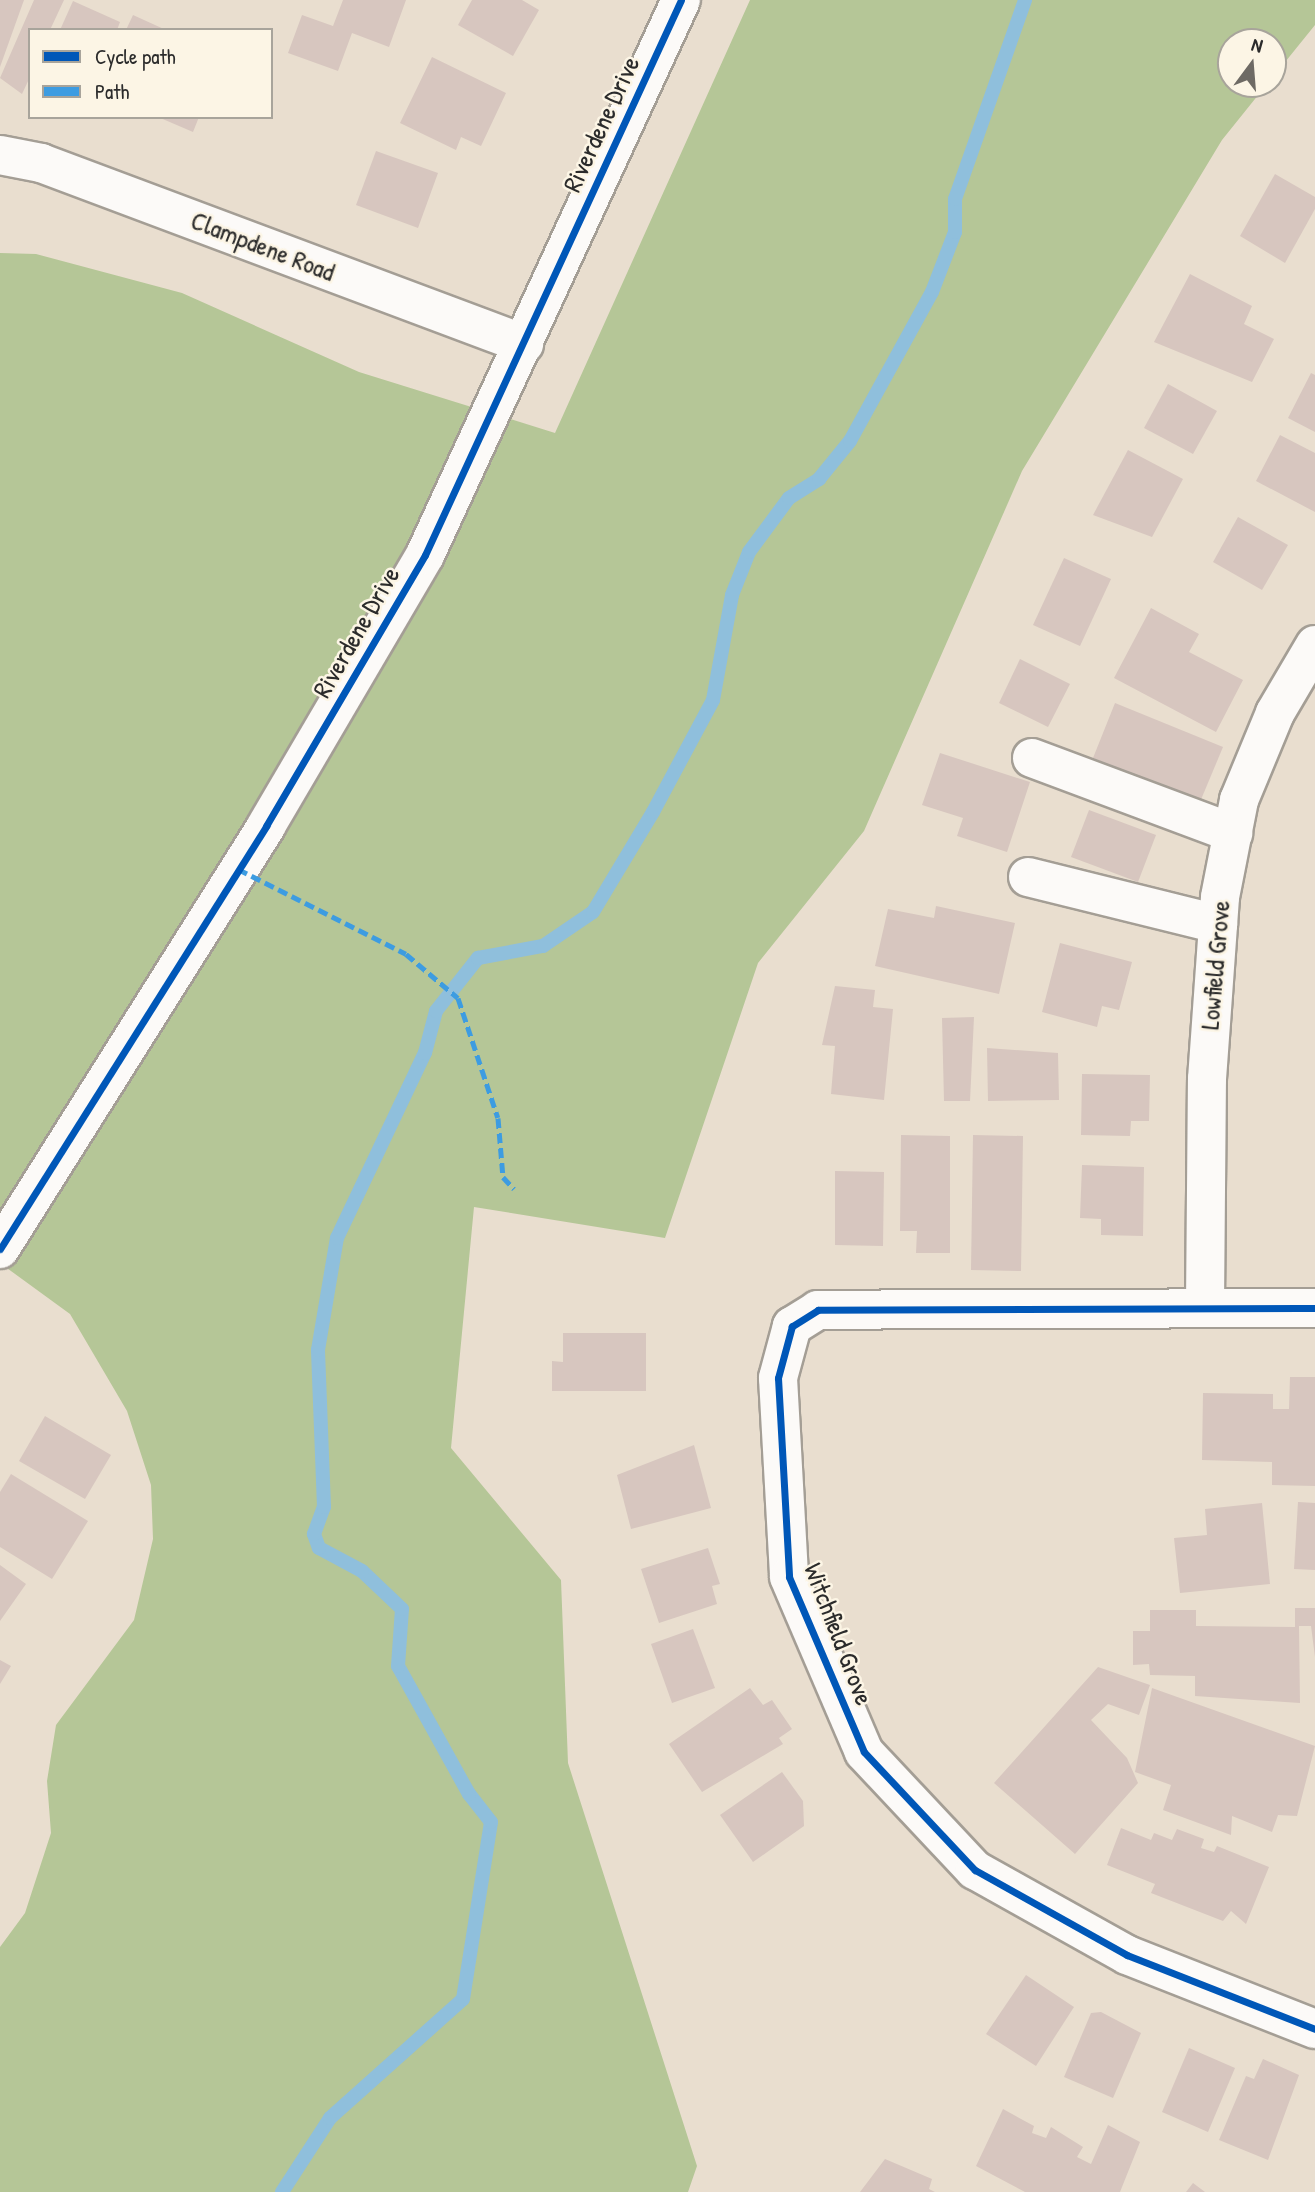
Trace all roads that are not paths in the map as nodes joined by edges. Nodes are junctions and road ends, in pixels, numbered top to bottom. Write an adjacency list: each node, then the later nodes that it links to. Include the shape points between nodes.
1 (681, 0): 3 (street, Riverdene Drive)
2 (0, 155): 3 (street, Clampdene Road, via 41,163)
3 (524, 344): 9 (street, Riverdene Drive, via 425,555 266,826)
4 (1315, 645): 6 (street, Lowfield Grove, via 1275,713)
5 (1032, 758): 6 (street)
6 (1233, 832): 8 (street, Lowfield Grove)
7 (1028, 877): 8 (street)
8 (1218, 923): 10 (street, Lowfield Grove, via 1207,1079)
9 (0, 1249)
10 (1205, 1306): 11 (street, Witchfield Grove); 12 (street, Witchfield Grove, via 837,1308 803,1315 784,1345 778,1378 789,1577 864,1752 975,1870 1128,1955)
11 (1315, 1308)
12 (1315, 2029)

